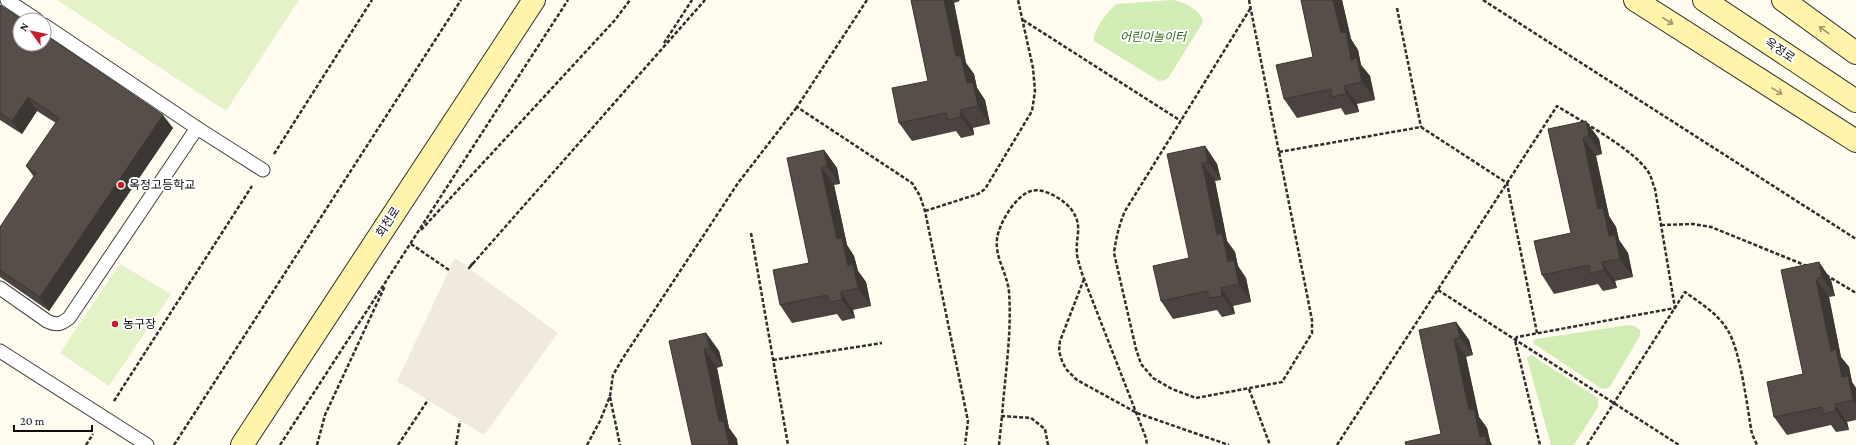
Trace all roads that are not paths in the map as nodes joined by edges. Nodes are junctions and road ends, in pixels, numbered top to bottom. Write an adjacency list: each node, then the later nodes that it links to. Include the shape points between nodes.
1 (7, 0): 6 (lane)
2 (534, 0): 16 (main road, 회천로)
3 (1635, 0): 11 (main road, one-way to 11)
4 (1704, 0): 9 (main road, 옥정로)
5 (1783, 0): 8 (main road, one-way to 5)
6 (25, 12)
7 (52, 30): 10 (lane)
8 (1856, 52)
9 (1856, 101)
10 (197, 128): 12 (lane); 13 (lane, via 74,311 62,324 55,325 47,321)
11 (1856, 141)
12 (263, 170)
13 (0, 288)
14 (0, 351): 15 (lane)
15 (147, 445)
16 (242, 445)

